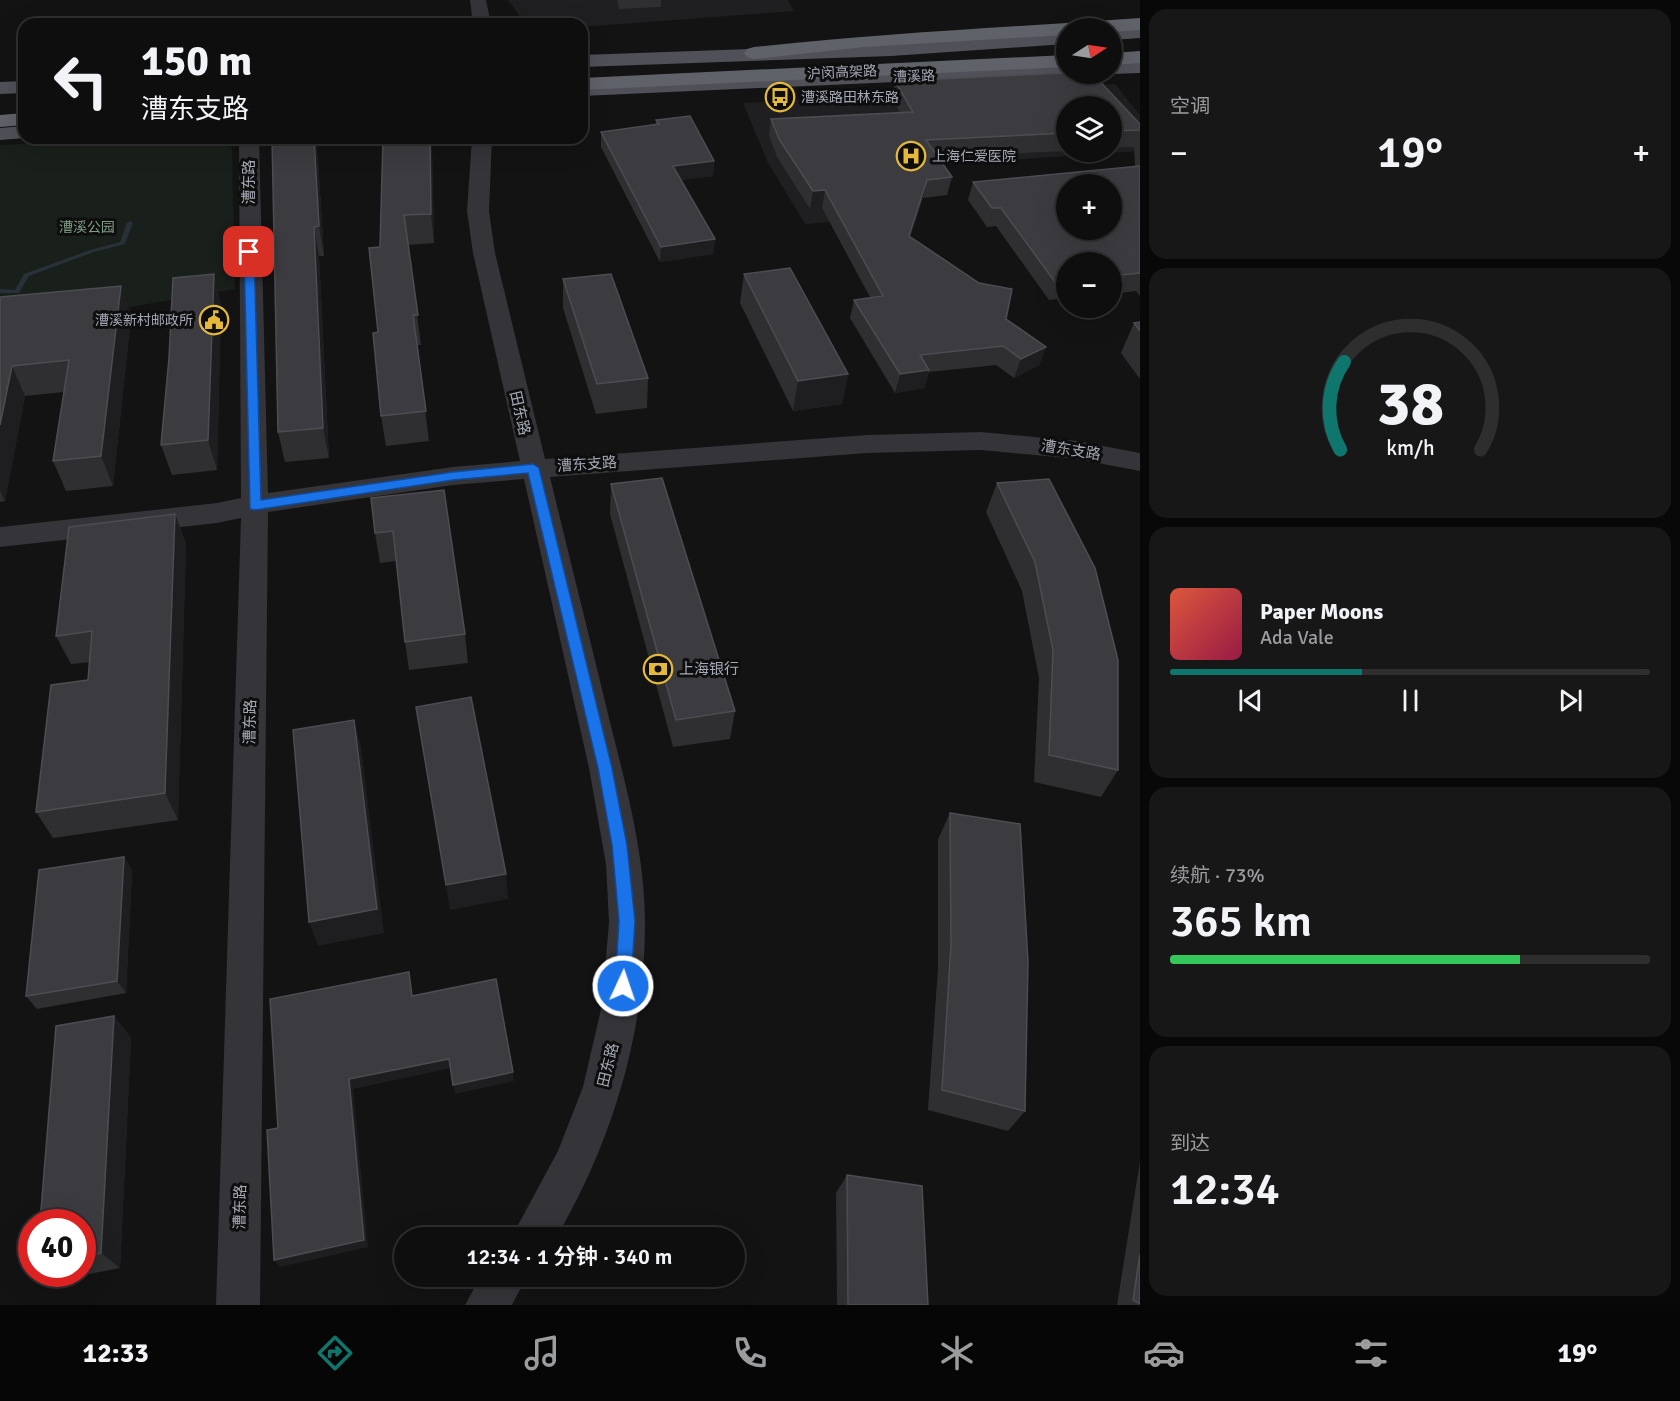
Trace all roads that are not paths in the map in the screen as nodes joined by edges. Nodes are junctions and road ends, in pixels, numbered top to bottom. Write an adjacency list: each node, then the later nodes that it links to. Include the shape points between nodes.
1 (478, 0): 2 (street)
2 (482, 18)
3 (1140, 22): 4 (highway); 12 (main road, 漕溪路, via 840,38 783,45)
4 (1122, 24)
5 (1056, 30): 12 (highway, via 864,41)
6 (1140, 32): 7 (main road)
7 (1122, 33)
8 (1056, 39): 12 (main road, 漕溪路)
9 (1140, 45): 10 (highway)
10 (1122, 46)
11 (1056, 48): 20 (highway, 沪闵高架路)
12 (754, 54): 15 (main road, 漕溪路)
13 (1140, 57): 14 (highway)
14 (1122, 58)
15 (588, 61)
16 (1056, 61): 21 (highway, 沪闵高架路)
17 (1140, 67): 18 (main road)
18 (1122, 68)
19 (1056, 70): 24 (main road, 漕溪路)
20 (588, 71)
21 (588, 84)
22 (18, 87): 23 (main road)
23 (0, 88)
24 (588, 90)
25 (18, 97): 26 (highway)
26 (0, 98)
27 (18, 111): 28 (highway)
28 (0, 112)
29 (18, 120): 30 (main road)
30 (0, 121)
31 (18, 132): 32 (main road)
32 (0, 134)
33 (249, 144): 37 (street, 漕东路)
34 (482, 144): 36 (street, 田东路, via 478,211 484,253)
35 (1140, 462): 36 (street, 漕东支路, via 1041,445 951,441)
36 (533, 468): 37 (street, 漕东支路, via 430,479); 39 (street, 田东路, via 605,768 620,845 627,921 622,1007 604,1086 571,1166)
37 (255, 506): 38 (street, 漕东支路); 41 (street, 漕东路)
38 (0, 537)
39 (537, 1227)
40 (499, 1287): 42 (street)
41 (238, 1305)
42 (487, 1305)

